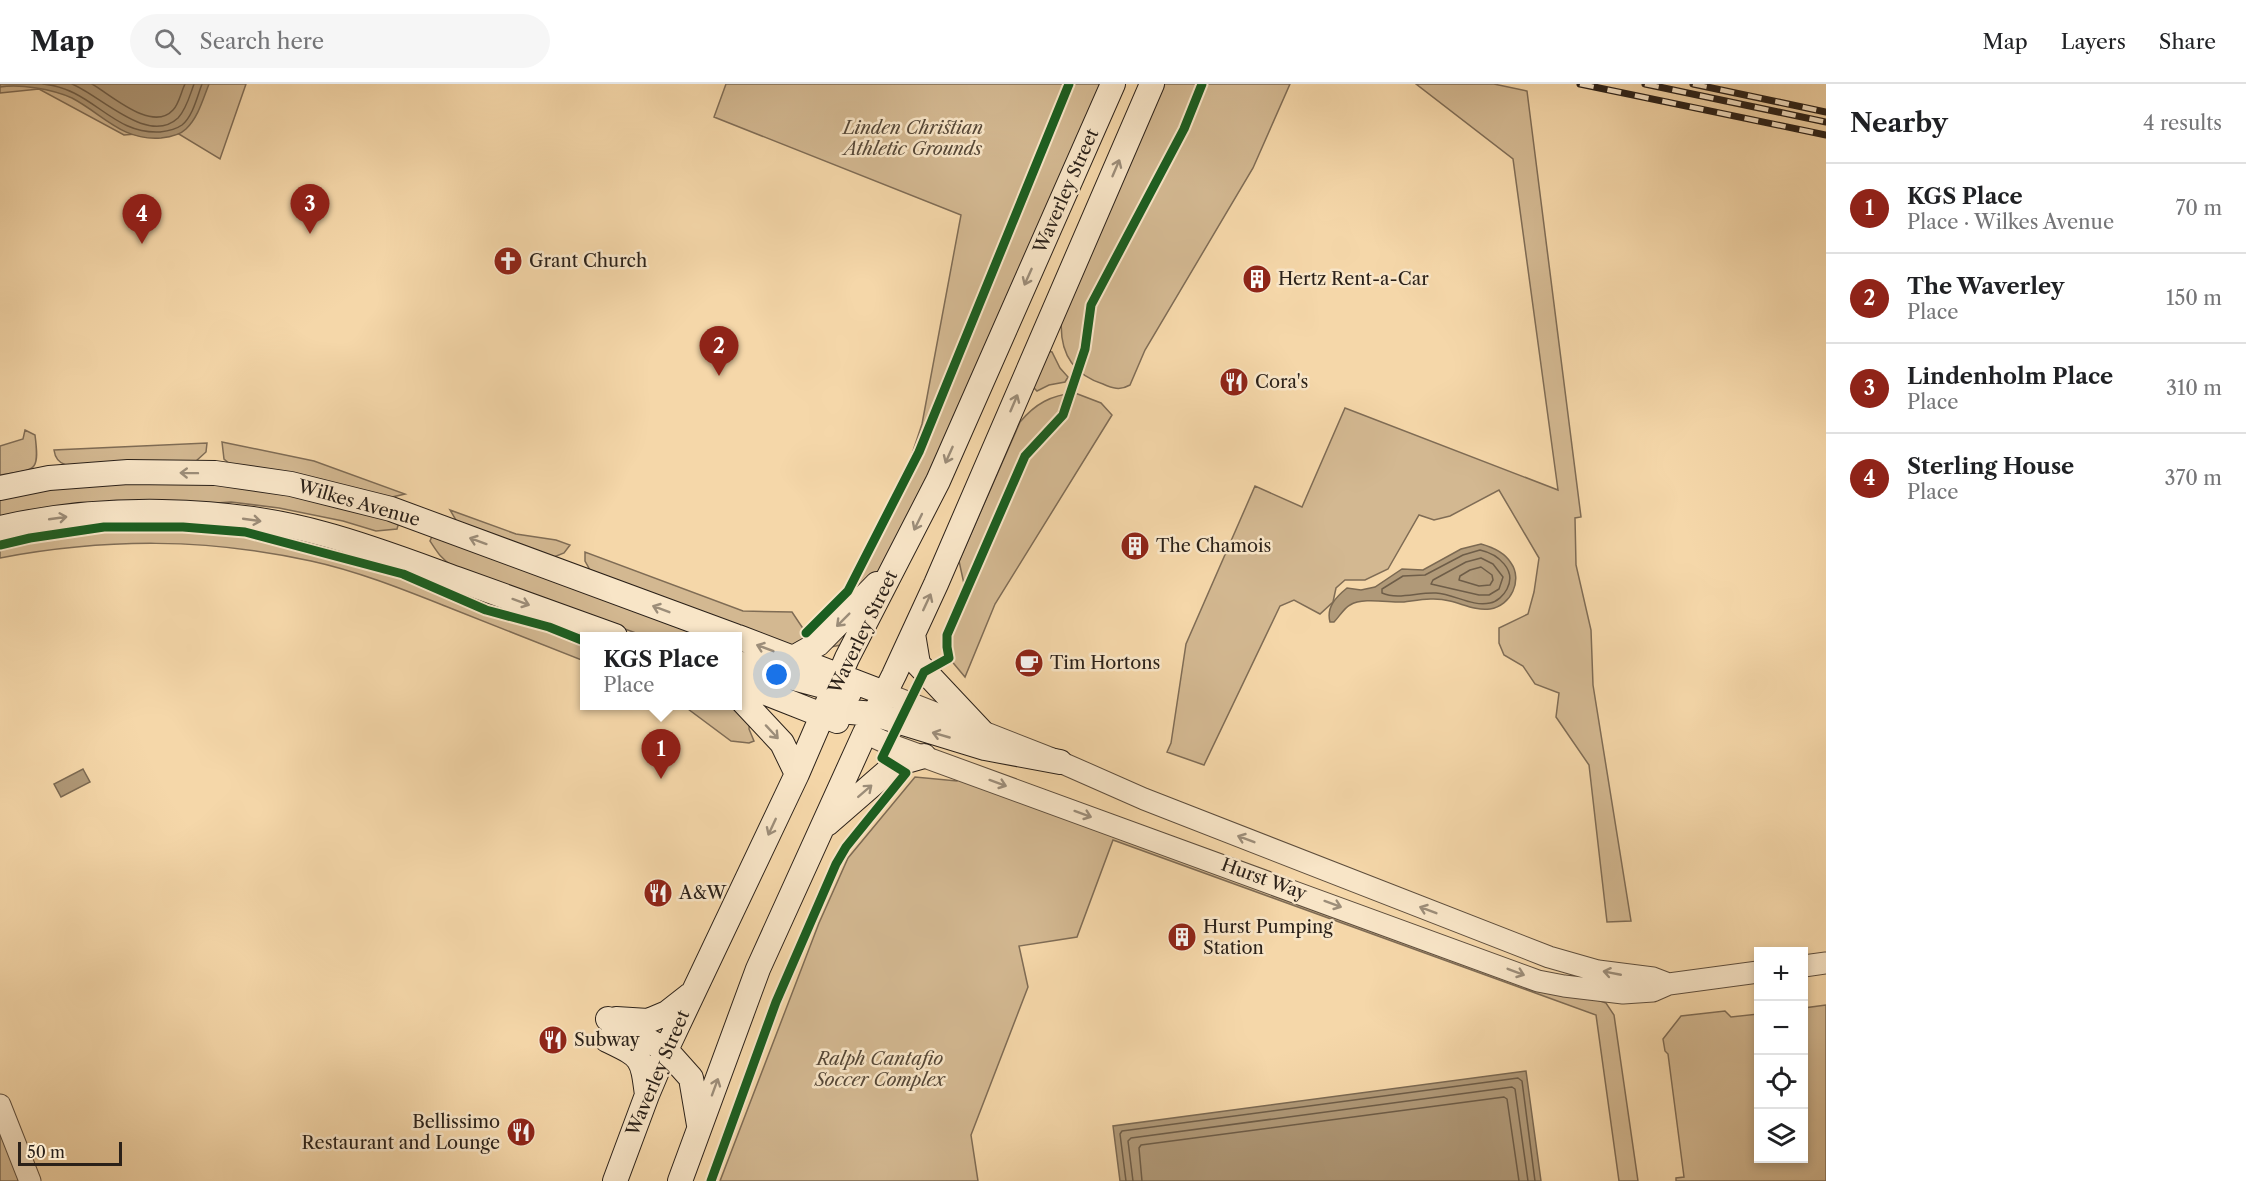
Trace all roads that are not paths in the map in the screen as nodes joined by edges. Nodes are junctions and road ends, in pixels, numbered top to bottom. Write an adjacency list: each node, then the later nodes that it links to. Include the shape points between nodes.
1 (1113, 84): 5 (main road, Waverley Street, one-way to 5, via 938,481)
2 (1152, 84): 8 (main road, Waverley Street, one-way to 2)
3 (0, 488): 7 (main road, Wilkes Avenue, one-way to 3, via 391,509 291,484 215,473 128,471 49,478)
4 (0, 528): 6 (main road, one-way to 6, via 124,513 207,514 256,520 323,534 407,561)
5 (897, 562): 10 (main road, one-way to 10, via 824,638); 12 (main road, Waverley Street)
6 (604, 632)
7 (723, 632)
8 (913, 634): 15 (main road, Waverley Street); 17 (main road, via 918,664)
9 (742, 639): 10 (main road, Wilkes Avenue, one-way to 9)
10 (793, 658): 12 (main road, Wilkes Avenue)
11 (742, 664): 12 (main road)
12 (836, 683): 15 (main road, Wilkes Avenue); 16 (main road, Waverley Street)
13 (742, 684): 16 (main road)
14 (742, 700): 20 (main road, one-way to 20, via 782,743)
15 (874, 713): 16 (main road); 17 (street, Hurst Way, via 908,704); 18 (street, Hurst Way); 19 (main road, one-way to 15, via 985,748); 21 (main road, Waverley Street)
16 (822, 715): 20 (main road, Waverley Street)
17 (981, 730): 19 (street, Hurst Way)
18 (924, 756): 21 (main road, one-way to 18, via 896,764); 25 (street, Hurst Way, one-way to 25, via 1538,981 1623,993 1653,991)
19 (1060, 762): 25 (street, Hurst Way, one-way to 19, via 1549,957 1144,799)
20 (798, 774): 26 (main road, Waverley Street, one-way to 26)
21 (821, 830): 31 (main road, Waverley Street, one-way to 21, via 758,969)
22 (1826, 963): 23 (street)
23 (1808, 965)
24 (1754, 973): 25 (street, Hurst Way)
25 (1669, 984)
26 (692, 993): 27 (main road, via 648,1022); 28 (main road, Waverley Street)
27 (608, 1029): 28 (main road); 29 (main road, via 636,1054 644,1067)
28 (666, 1050): 29 (main road, Waverley Street); 31 (main road, via 691,1078)
29 (646, 1095): 33 (main road, Waverley Street)
30 (0, 1105): 32 (street)
31 (700, 1128): 34 (main road, Waverley Street)
32 (30, 1181)
33 (615, 1181)
34 (680, 1181)

